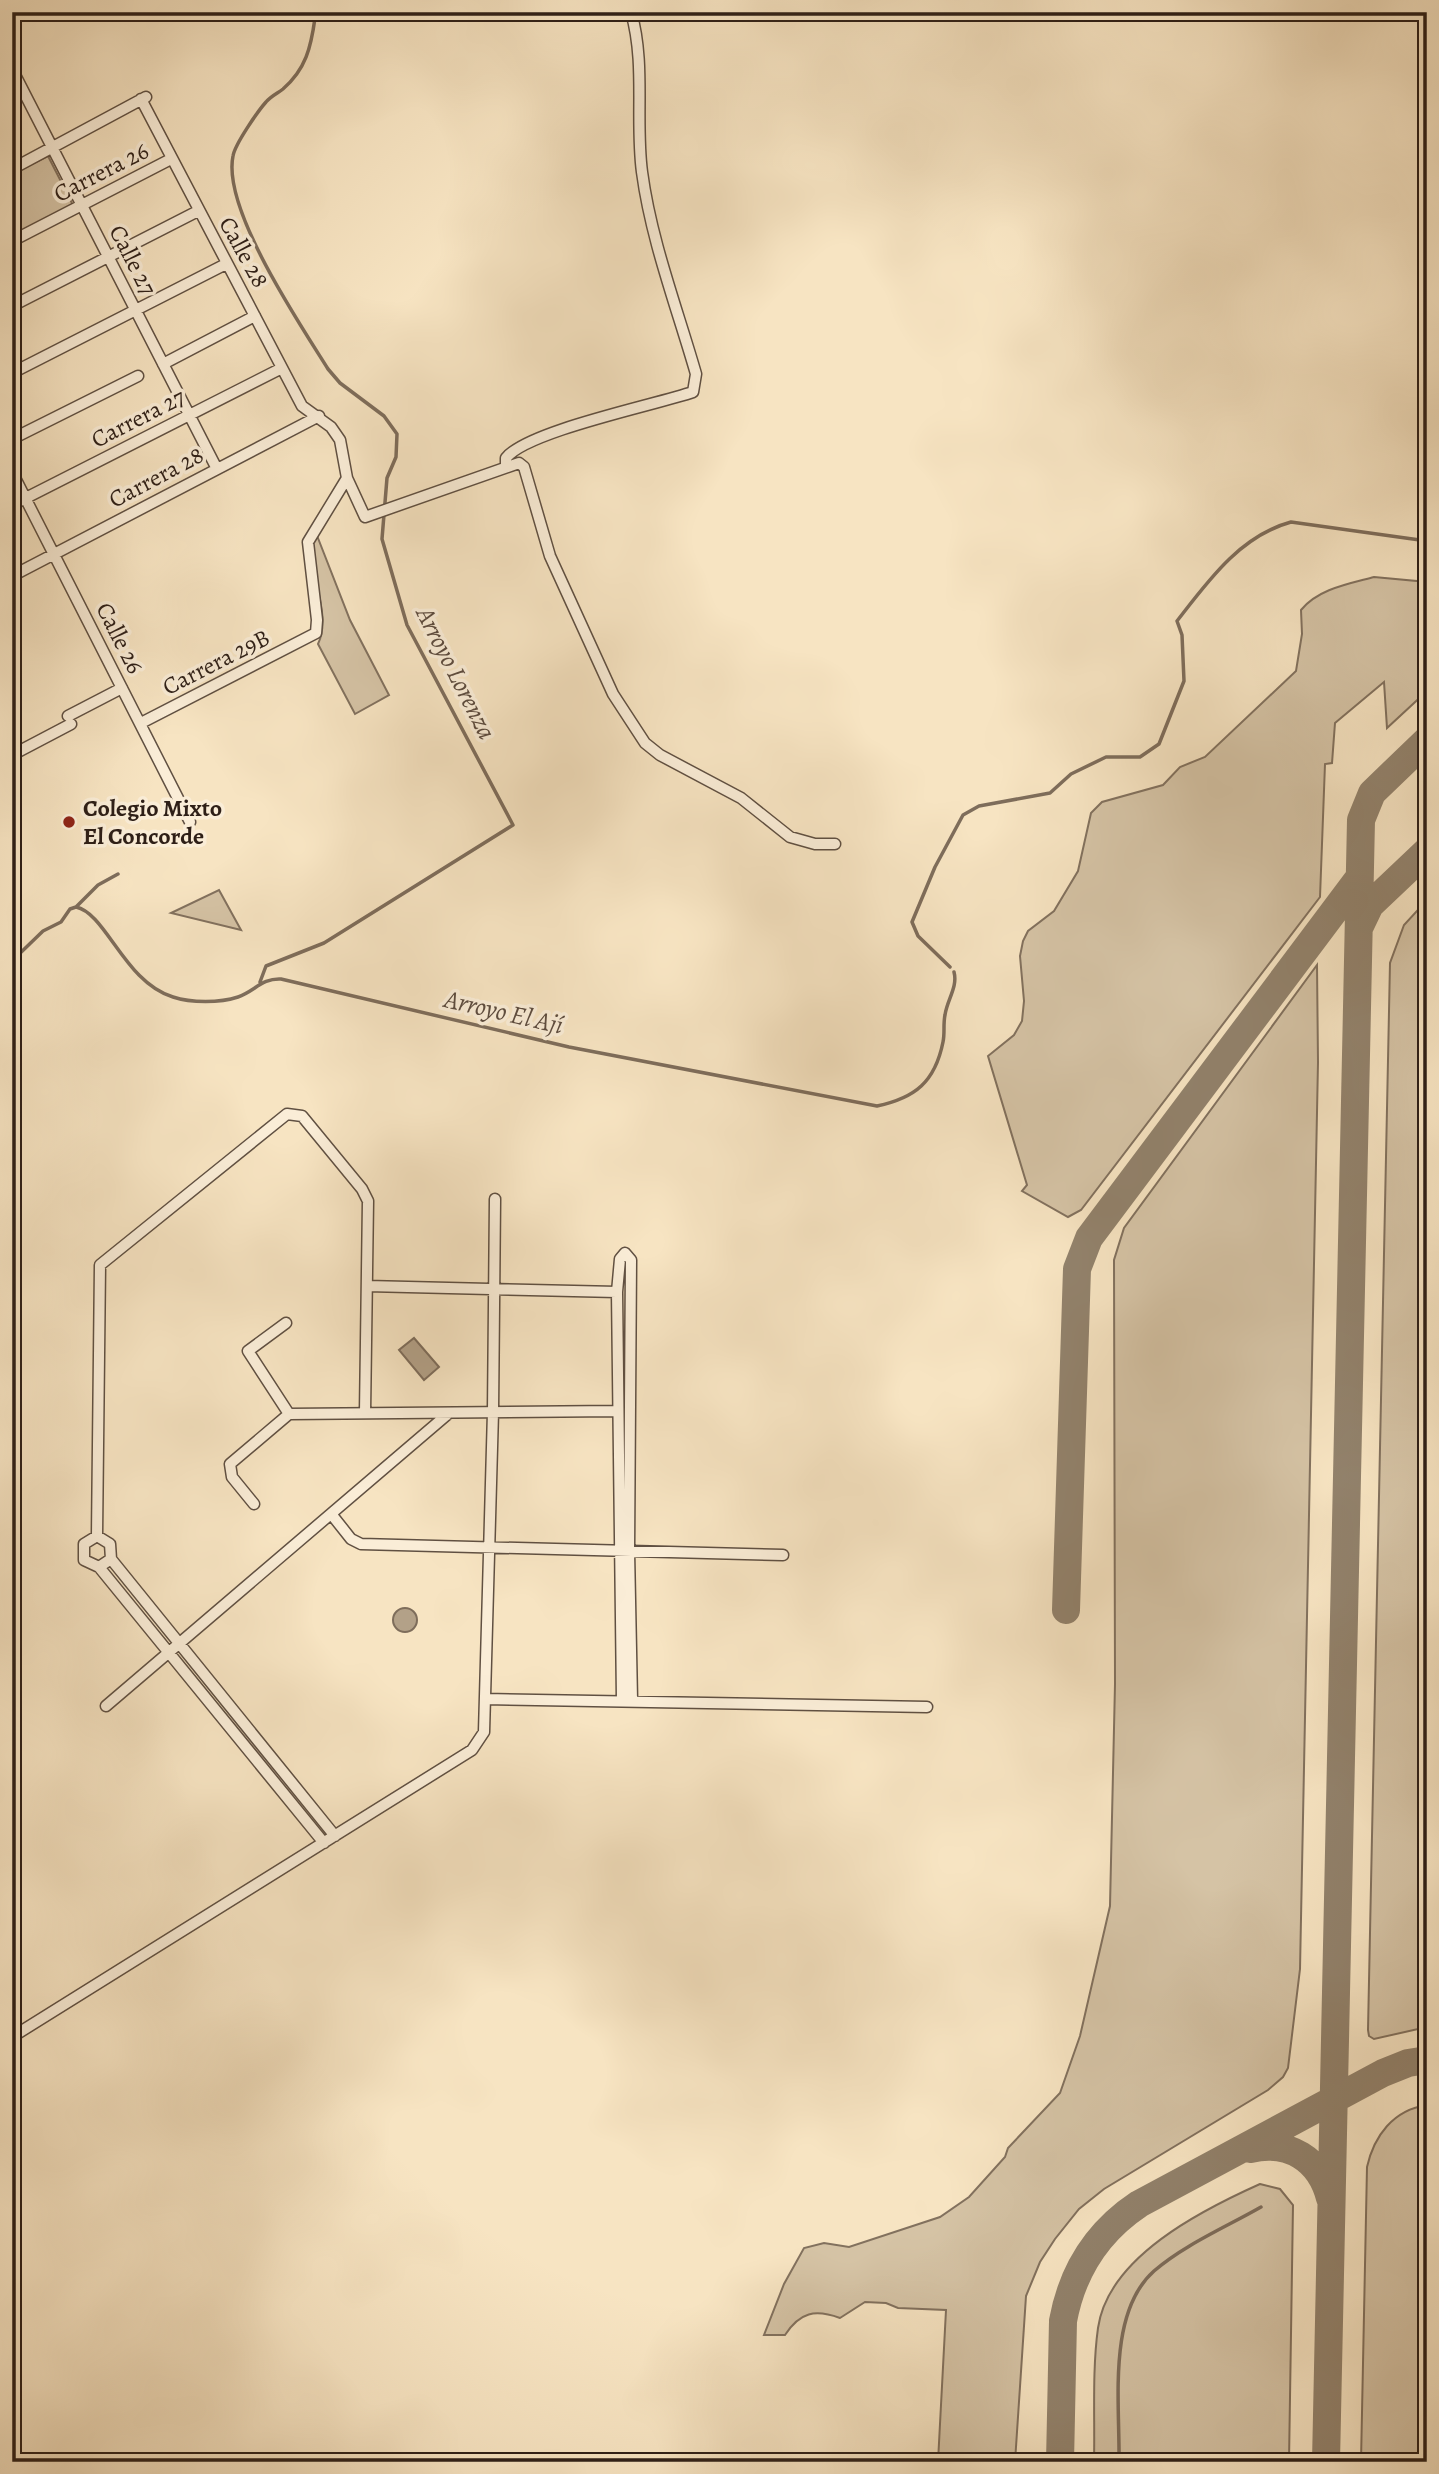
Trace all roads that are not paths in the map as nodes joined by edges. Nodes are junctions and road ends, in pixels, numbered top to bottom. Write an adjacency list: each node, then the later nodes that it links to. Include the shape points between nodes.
1 (631, 12): 21 (street, via 642,172 696,387 682,396 516,449 506,458)
2 (12, 69): 3 (street, Calle 27)
3 (52, 147): 4 (street, Calle 28, via 144,98); 5 (street); 6 (street, Calle 27)
4 (171, 159): 6 (street, Carrera 26); 7 (street, Calle 28)
5 (12, 169)
6 (81, 206): 8 (street, Carrera 26); 9 (street, Calle 27)
7 (198, 211): 9 (street); 10 (street, Calle 28)
8 (12, 241)
9 (108, 257): 11 (street); 12 (street, Calle 27)
10 (226, 264): 12 (street); 13 (street, Calle 28)
11 (12, 306)
12 (135, 309): 14 (street, Calle 27); 16 (street)
13 (255, 316): 14 (street); 15 (street, Calle 28)
14 (163, 364): 18 (street, Calle 27)
15 (282, 368): 18 (street, Carrera 27); 19 (street, Calle 28, via 302,406)
16 (12, 373)
17 (138, 376): 20 (street)
18 (190, 416): 22 (street, Calle 27); 25 (street, Carrera 27)
19 (319, 416): 22 (street, Carrera 28); 24 (street, Calle 28, via 340,440)
20 (12, 439)
21 (506, 467): 24 (street, Calle 28, via 365,517); 33 (street, via 519,463 524,467 550,556 613,694 645,743 741,798 790,837)
22 (217, 469): 27 (street, Carrera 28)
23 (12, 472): 25 (street, Calle 26)
24 (347, 478): 30 (street, Carrera 29B, via 308,542 317,620 310,638)
25 (26, 499): 26 (street, Carrera 27); 27 (street, Calle 26)
26 (12, 505)
27 (54, 554): 28 (street, Carrera 28); 29 (street, Calle 26)
28 (12, 576)
29 (122, 688): 30 (street, Calle 26); 31 (street)
30 (141, 723): 32 (street, Calle 26)
31 (12, 755)
32 (190, 822)
33 (835, 844)
34 (495, 1199): 36 (street)
35 (367, 1286): 36 (street); 42 (street); 46 (street, via 366,1195 295,1113 277,1119 110,1254 100,1265 99,1276)
36 (493, 1289): 37 (street); 40 (street)
37 (617, 1292): 39 (street); 48 (street, via 620,1259 629,1253)
38 (286, 1323): 41 (street, via 248,1351)
39 (616, 1411): 40 (street); 48 (street)
40 (493, 1412): 43 (street); 47 (street)
41 (289, 1413): 42 (street); 44 (street, via 230,1464 232,1477)
42 (365, 1413): 43 (street)
43 (449, 1413): 45 (street)
44 (254, 1504)
45 (332, 1515): 47 (street, via 351,1539 361,1544); 52 (street)
46 (97, 1536): 50 (street, via 110,1544); 51 (street, via 90,1538 82,1551 84,1560)
47 (490, 1547): 48 (street); 54 (street)
48 (624, 1551): 49 (street); 55 (street)
49 (783, 1555)
50 (111, 1559): 51 (street); 52 (street)
51 (99, 1567): 53 (street)
52 (180, 1643): 53 (street); 58 (street)
53 (169, 1653): 56 (street); 59 (street)
54 (485, 1699): 55 (street); 58 (street, via 484,1732 472,1750)
55 (627, 1700): 57 (street)
56 (106, 1706)
57 (927, 1707)
58 (335, 1836): 59 (street)
59 (324, 1843): 60 (street)
60 (12, 2037)

